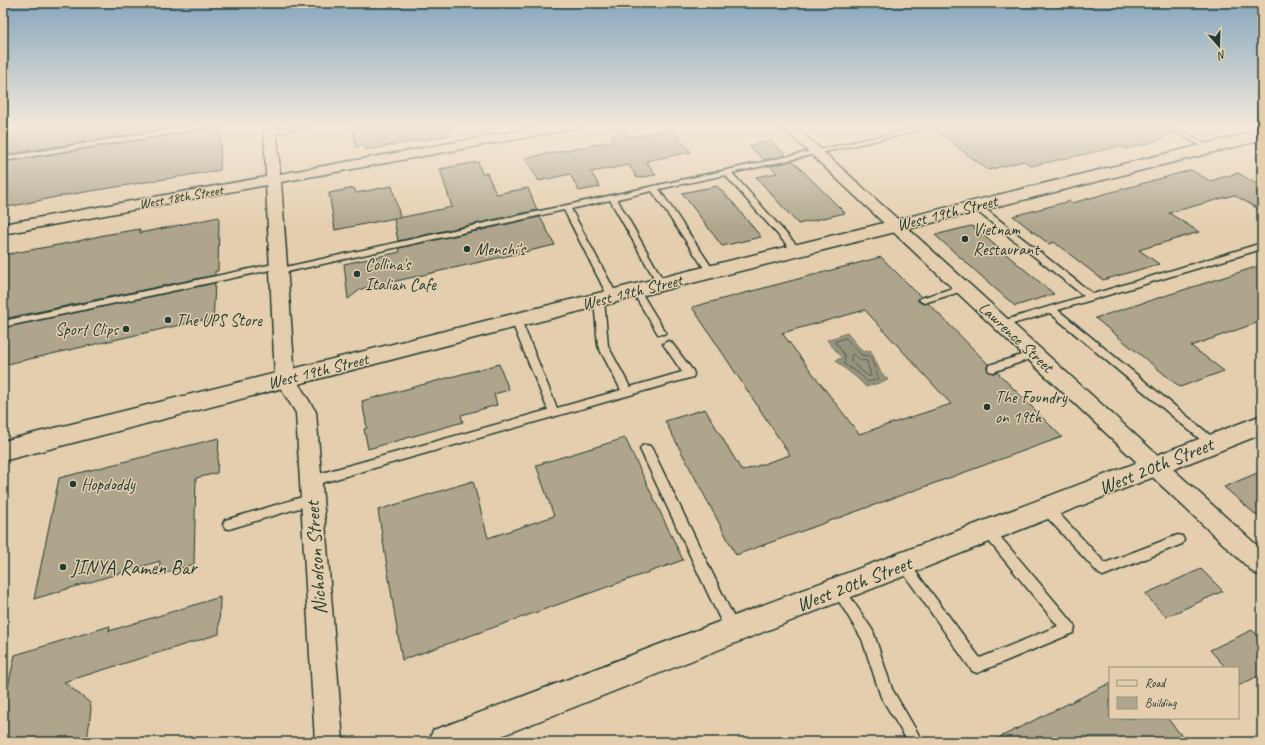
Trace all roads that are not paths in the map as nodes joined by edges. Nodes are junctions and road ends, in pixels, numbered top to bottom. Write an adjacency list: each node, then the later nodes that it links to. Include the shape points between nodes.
1 (272, 160): 7 (street)
2 (383, 160): 7 (street, West 18th Street)
3 (781, 160): 6 (lane)
4 (824, 160): 12 (street, Lawrence Street)
5 (1162, 160): 10 (street, West 19th Street)
6 (727, 172): 8 (lane); 15 (lane)
7 (273, 180): 13 (street, West 18th Street); 16 (street)
8 (654, 188): 9 (lane); 17 (lane)
9 (612, 197): 11 (lane); 18 (lane)
10 (976, 206): 12 (street, West 19th Street); 21 (lane)
11 (566, 207): 16 (lane); 22 (lane)
12 (896, 226): 15 (street, West 19th Street); 19 (street, Lawrence Street)
13 (3, 229)
14 (1262, 246): 21 (lane)
15 (797, 251): 17 (street, West 19th Street)
16 (278, 268): 26 (lane); 32 (street)
17 (711, 272): 18 (street, West 19th Street)
18 (662, 285): 20 (street, West 19th Street)
19 (963, 288): 23 (lane); 27 (street, Lawrence Street)
20 (636, 291): 22 (street, West 19th Street); 28 (lane)
21 (1091, 297): 24 (lane)
22 (606, 299): 25 (street, West 19th Street); 33 (lane, via 603,346)
23 (924, 300)
24 (1051, 309): 27 (lane); 36 (lane)
25 (516, 320): 32 (street, West 19th Street); 34 (lane)
26 (3, 324)
27 (1002, 324): 30 (street, Lawrence Street)
28 (661, 332)
29 (668, 344): 33 (lane, via 689,374)
30 (1035, 354): 31 (lane); 39 (street, Lawrence Street)
31 (993, 368)
32 (285, 379): 38 (street, West 19th Street); 40 (street, Nicholson Street, via 306,412)
33 (627, 392): 34 (lane)
34 (554, 412): 40 (lane)
35 (1262, 424): 36 (street, West 20th Street)
36 (1212, 443): 39 (street, West 20th Street)
37 (646, 449): 48 (lane)
38 (3, 451)
39 (1156, 467): 41 (street, West 20th Street); 46 (street, Lawrence Street)
40 (311, 490): 42 (lane); 49 (street, Nicholson Street)
41 (1047, 509): 43 (street, West 20th Street); 44 (lane, via 1103,570)
42 (229, 524)
43 (988, 531): 45 (street, West 20th Street); 45 (lane, via 1068,628 977,666)
44 (1178, 540)
45 (903, 564): 47 (street, West 20th Street)
46 (1262, 565)
47 (838, 590): 48 (street, West 20th Street); 51 (lane, via 868,636 886,692)
48 (733, 630): 50 (street, West 20th Street)
49 (329, 742)
50 (445, 742)
51 (916, 742)

